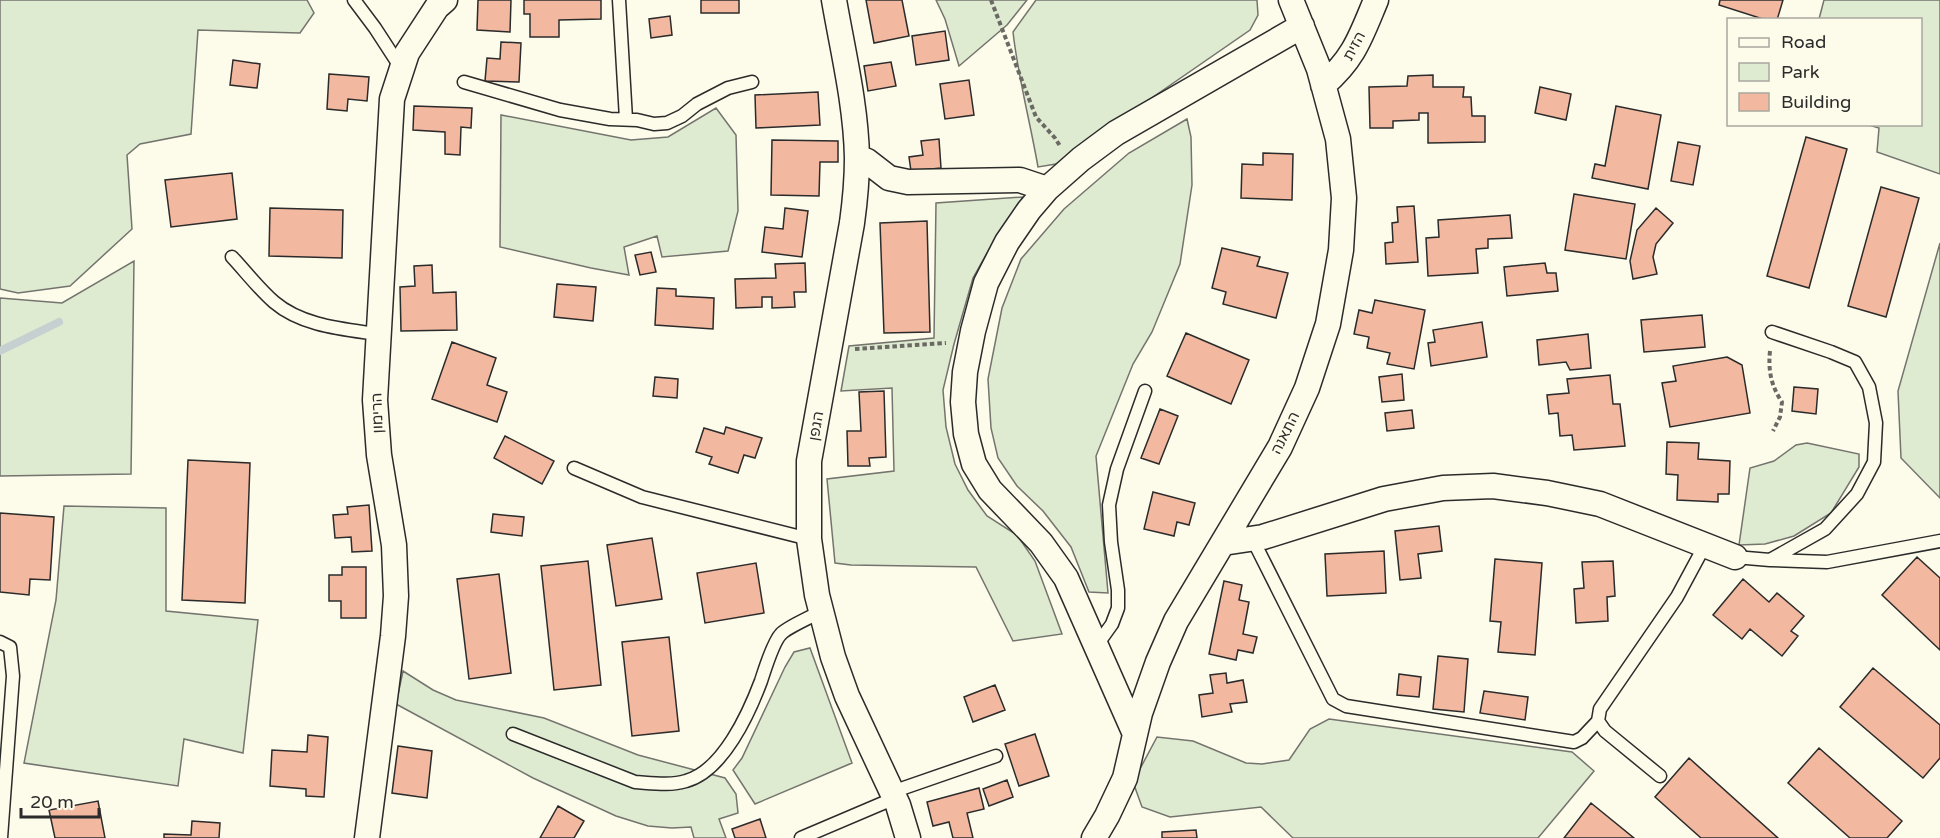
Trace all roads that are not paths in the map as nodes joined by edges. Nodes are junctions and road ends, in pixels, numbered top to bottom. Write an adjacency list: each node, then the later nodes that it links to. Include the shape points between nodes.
1 (354, 0): 8 (lane)
2 (445, 0): 8 (street, הרימון, via 407,53)
3 (619, 0): 12 (lane)
4 (834, 0): 13 (street, הגפן)
5 (1291, 0): 7 (street, התאנה)
6 (1376, 0): 11 (street, הזית, via 1352,56)
7 (1302, 26): 11 (street, התאנה); 14 (street, via 1116,133)
8 (402, 69): 17 (street, הרימון, via 392,99)
9 (752, 81): 12 (lane, via 728,88 667,123)
10 (464, 82): 12 (lane, via 560,110)
11 (1323, 85): 23 (street, התאנה, via 1338,139 1344,198 1341,250 1328,324 1307,388 1280,447)
12 (626, 119)
13 (857, 157): 14 (street, via 889,178 908,182 1020,180); 21 (street, הגפן, via 852,223 809,461)
14 (1047, 189): 29 (street, via 1007,242 986,283 965,372 966,434 974,464 990,490 1041,543 1066,578)
15 (232, 257): 17 (lane, via 275,303 295,315 326,326)
16 (1772, 332): 26 (lane, via 1855,362 1869,387 1875,423 1874,462 1857,494 1825,529)
17 (377, 334): 36 (street, הרימון, via 377,433 394,545 396,596)
18 (1145, 392): 29 (lane, via 1109,505 1118,608)
19 (574, 468): 21 (lane, via 642,497)
20 (1252, 538): 23 (street); 24 (street, via 1384,500 1443,488 1493,486 1600,504); 30 (lane, via 1333,699 1346,706 1574,742)
21 (809, 539): 27 (street, הגפן)
22 (1940, 541): 26 (lane, via 1827,562)
23 (1222, 543): 32 (street, התאנה, via 1176,621)
24 (1705, 545): 25 (street); 30 (lane, via 1677,597 1600,709)
25 (1736, 557): 26 (lane)
26 (1770, 560)
27 (821, 611): 31 (lane, via 781,634 752,705 730,744 705,772 686,782 635,782); 35 (street, הגפן, via 847,696)
28 (0, 642): 37 (lane, via 10,647 13,676)
29 (1097, 645): 32 (street)
30 (1598, 721): 34 (lane)
31 (513, 734)
32 (1135, 734): 40 (street, התאנה, via 1125,778)
33 (996, 756): 35 (lane)
34 (1660, 776)
35 (894, 795): 38 (lane); 39 (street, הגפן)
36 (368, 837)
37 (1, 838)
38 (801, 838)
39 (908, 838)
40 (1094, 838)

